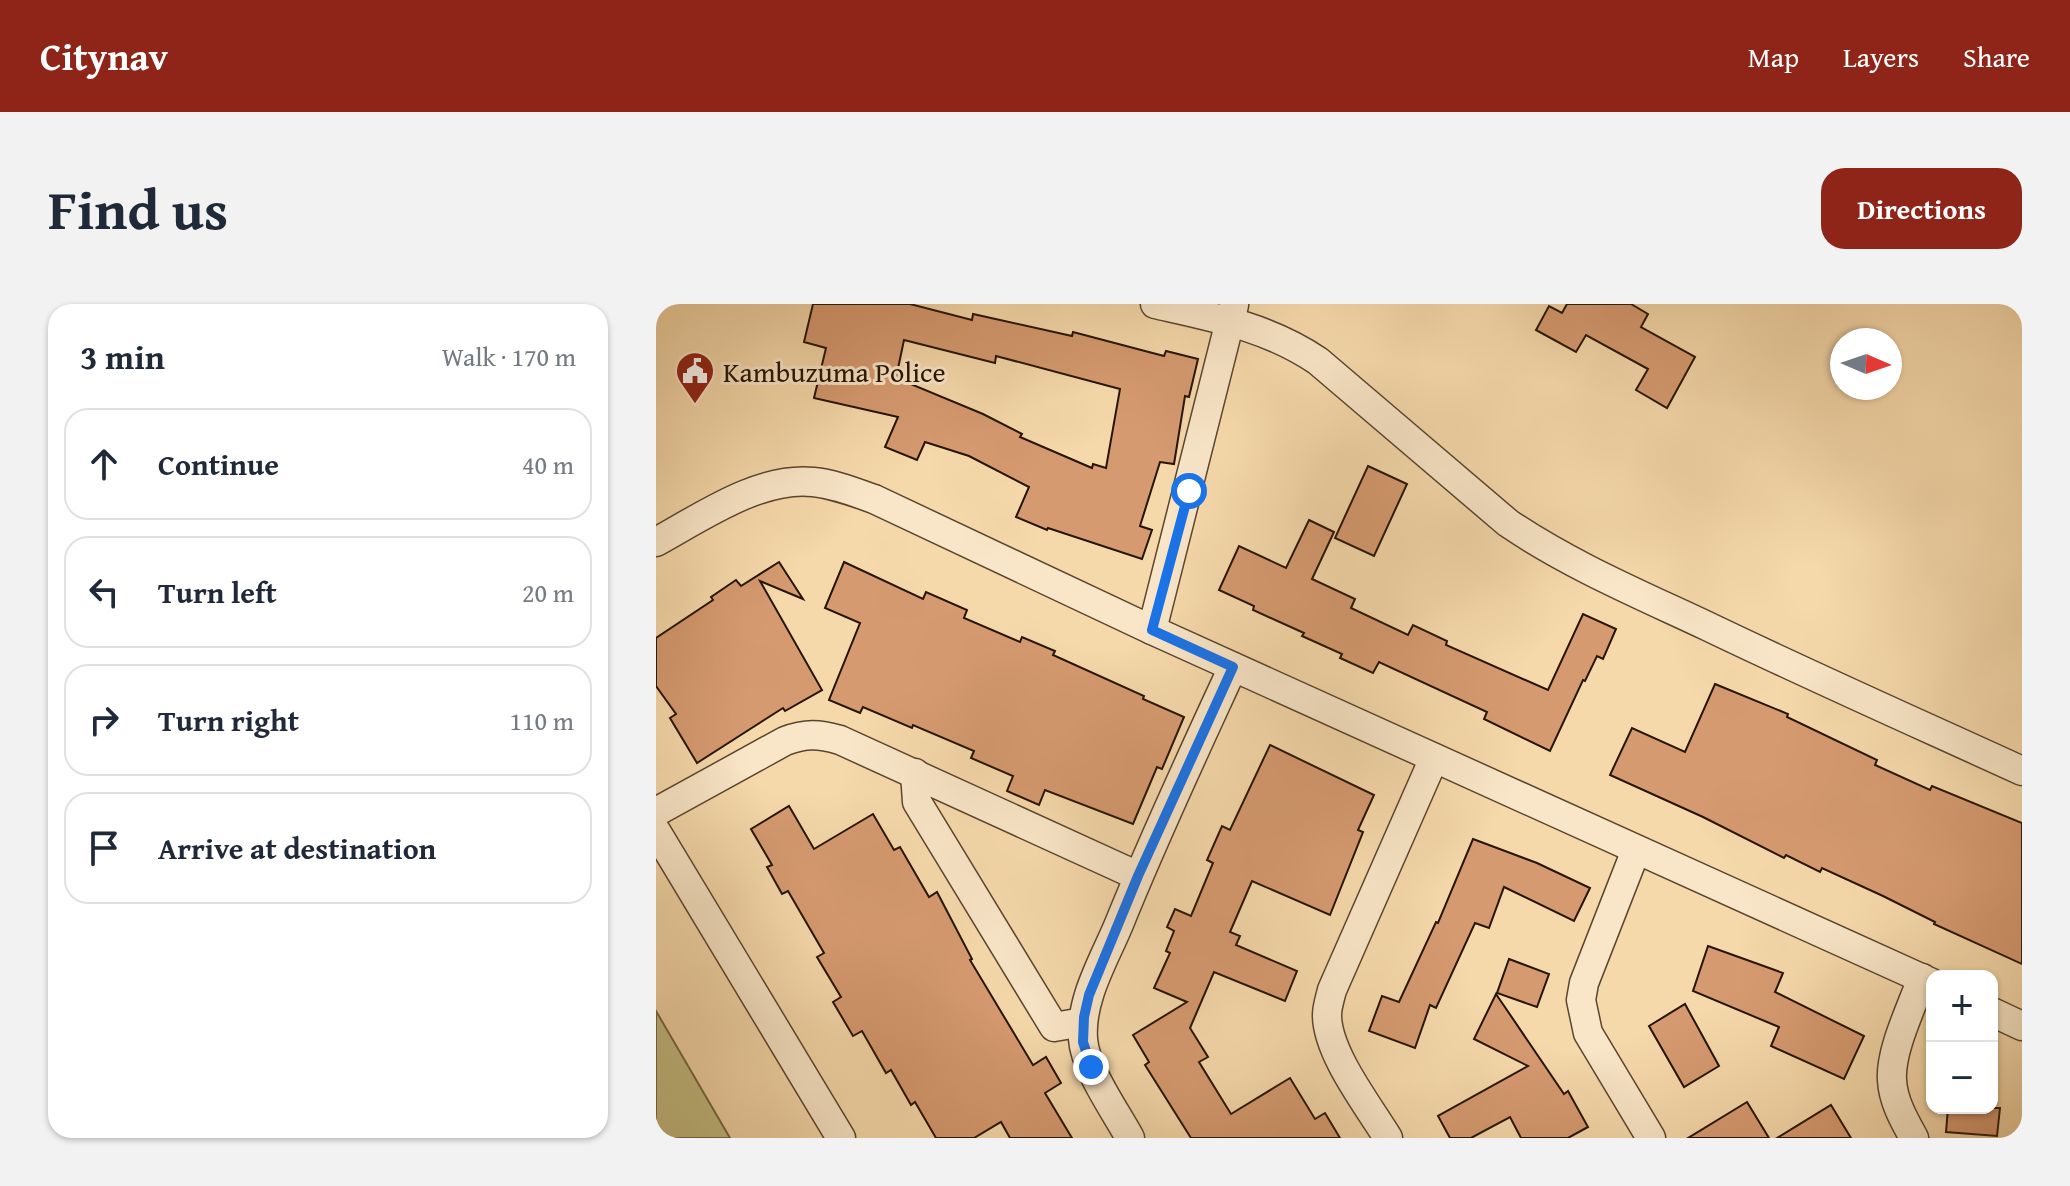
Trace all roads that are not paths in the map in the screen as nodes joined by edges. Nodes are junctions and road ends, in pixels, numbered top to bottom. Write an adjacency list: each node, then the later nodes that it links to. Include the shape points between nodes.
1 (1155, 304): 2 (street)
2 (1233, 312): 4 (street); 7 (street, via 1318,361 1508,523 1566,559)
3 (656, 542): 4 (street, via 736,498 810,481 874,499)
4 (1152, 630): 5 (street)
5 (1233, 667): 6 (street); 12 (street)
6 (1434, 758): 11 (street); 20 (street, via 1332,990 1327,1014 1343,1063)
7 (2022, 771)
8 (915, 773): 9 (street, via 840,740 803,734); 12 (street); 16 (street, via 917,802 1054,1027)
9 (656, 812)
10 (656, 831): 18 (street)
11 (1636, 850): 13 (street); 21 (street, via 1581,1000 1588,1033)
12 (1138, 876): 16 (street)
13 (1926, 981)
14 (1926, 983): 22 (street, via 1895,1055 1892,1078)
15 (1998, 1015): 17 (street)
16 (1083, 1022): 19 (street, via 1091,1067)
17 (2022, 1026)
18 (841, 1138)
19 (1130, 1138)
20 (1388, 1138)
21 (1651, 1138)
22 (1914, 1138)

